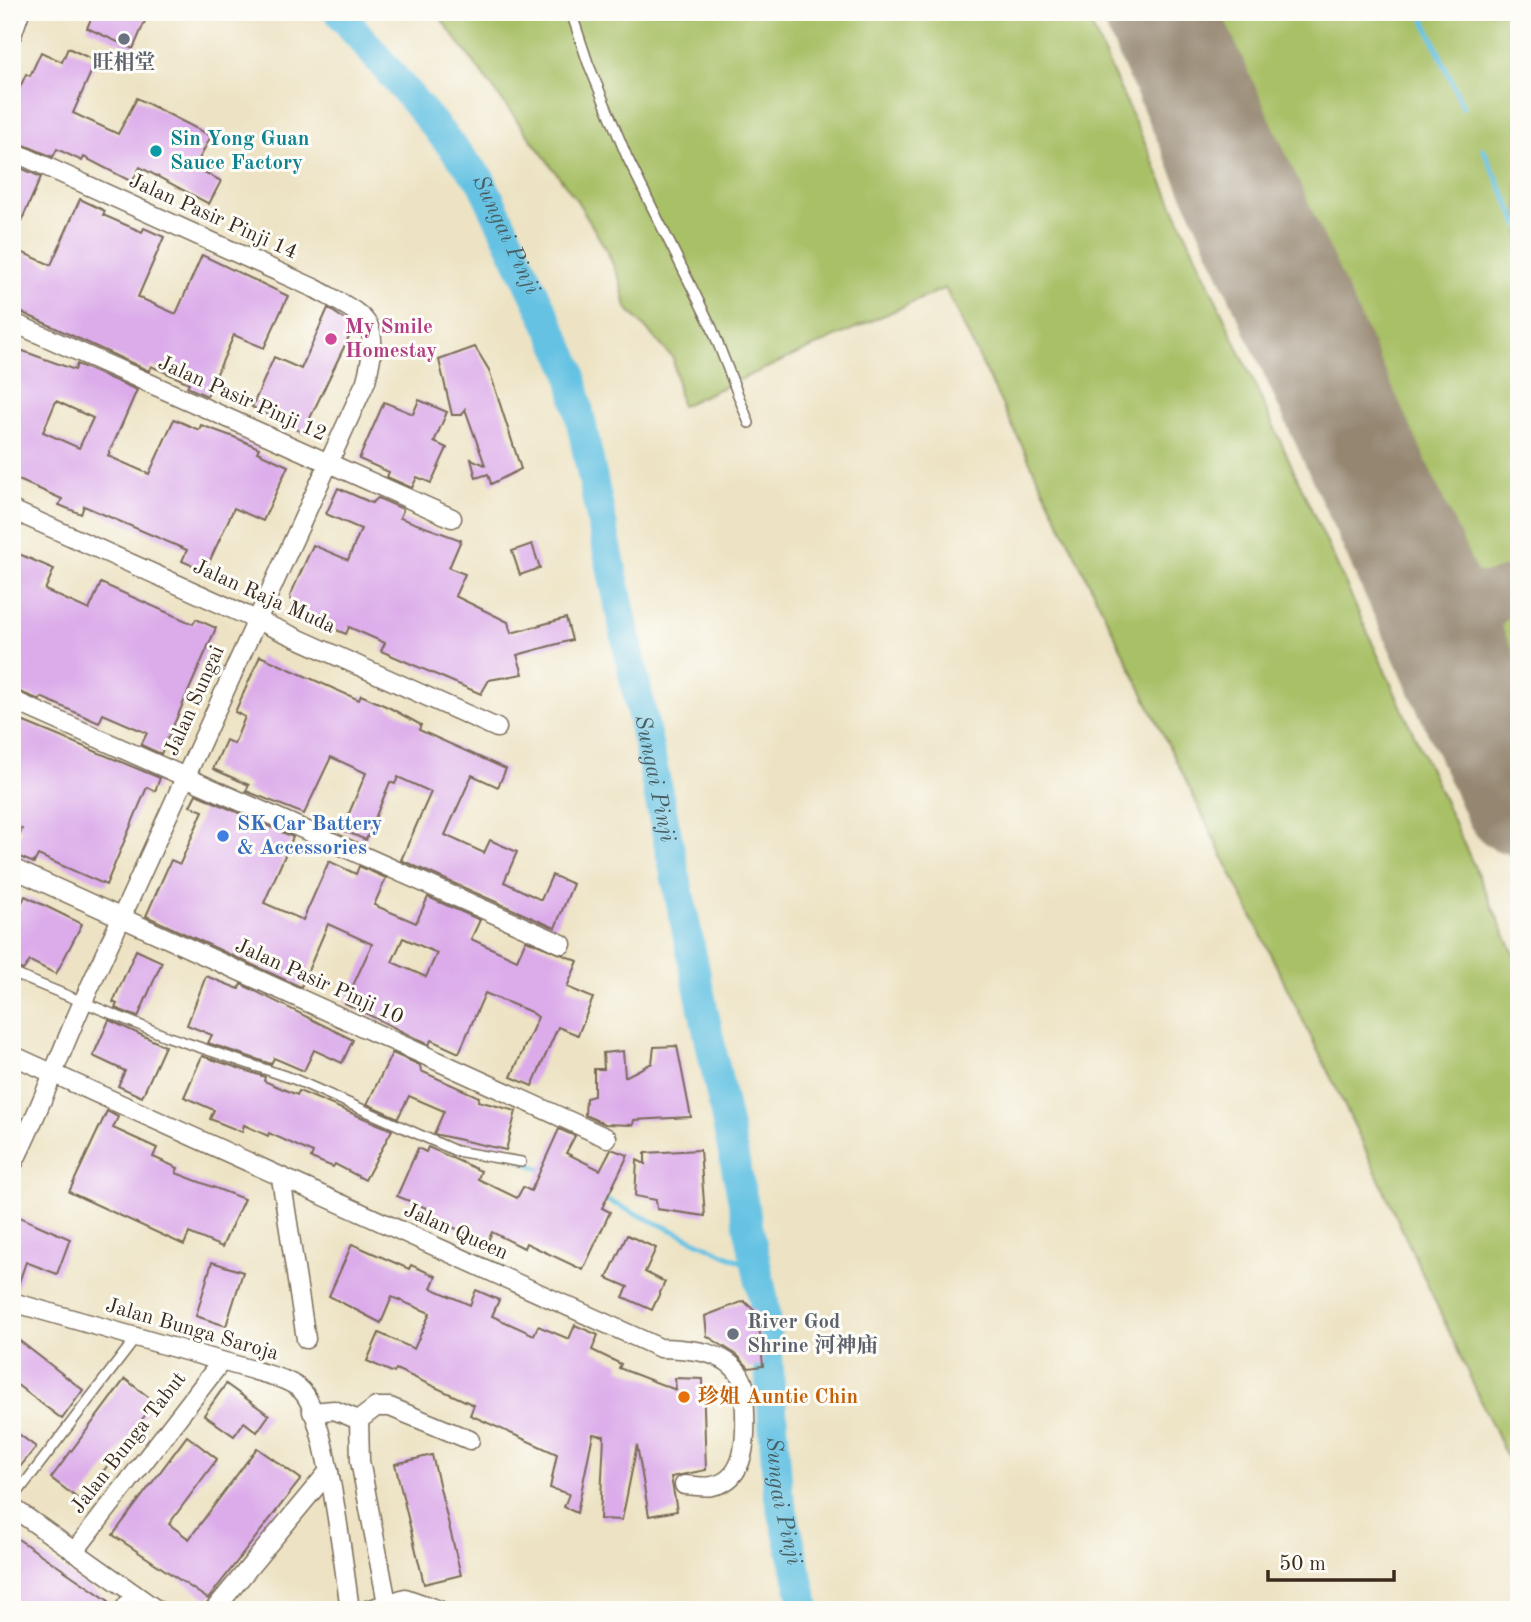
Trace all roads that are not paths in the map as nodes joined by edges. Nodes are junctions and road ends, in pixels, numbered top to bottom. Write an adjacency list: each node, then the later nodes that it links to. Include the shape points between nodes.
1 (571, 12): 5 (lane, via 627,157 712,328)
2 (12, 151): 4 (street, Jalan Pasir Pinji 14, via 316,289 356,312 373,334)
3 (12, 322): 6 (street, Jalan Pasir Pinji 12)
4 (375, 346): 6 (street, Jalan Sungai, via 366,381)
5 (749, 423)
6 (329, 463): 8 (street, Jalan Pasir Pinji 12); 9 (street, Jalan Sungai)
7 (12, 510): 9 (street, Jalan Raja Muda)
8 (452, 517)
9 (257, 619): 11 (street, Jalan Raja Muda); 12 (street, Jalan Sungai)
10 (12, 700): 12 (street)
11 (497, 728)
12 (186, 776): 14 (street, Jalan Sungai); 15 (street)
13 (12, 868): 14 (street, Jalan Pasir Pinji 10)
14 (122, 918): 17 (street, Jalan Sungai); 20 (street, Jalan Pasir Pinji 10)
15 (562, 944)
16 (12, 973): 17 (lane)
17 (82, 1004): 19 (street, Jalan Sungai); 21 (lane, via 294,1079 456,1151)
18 (12, 1055): 19 (street, Jalan Queen)
19 (51, 1073): 22 (street, Jalan Sungai); 23 (street, Jalan Queen)
20 (607, 1138)
21 (521, 1162)
22 (12, 1166)
23 (281, 1178): 26 (street); 32 (street, Jalan Queen, via 660,1348 710,1353 741,1374 745,1437 738,1468 729,1479 712,1486)
24 (15, 1306): 25 (street, Jalan Bunga Saroja)
25 (136, 1338): 27 (street, Jalan Bunga Saroja); 33 (lane)
26 (306, 1339)
27 (221, 1362): 28 (street, Jalan Bunga Saroja, via 282,1380 302,1391); 35 (street, Jalan Bunga Tabut)
28 (312, 1412): 29 (street, via 334,1410); 31 (street, Jalan Bunga Saroja)
29 (359, 1420): 30 (street, via 376,1407 390,1408); 37 (street, via 360,1461)
30 (470, 1440)
31 (328, 1471): 40 (street); 41 (street, Jalan Bunga Saroja)
32 (684, 1485)
33 (12, 1500)
34 (12, 1507): 35 (street)
35 (74, 1552): 36 (street)
36 (130, 1593): 38 (lane); 39 (street)
37 (387, 1603): 42 (street); 43 (street, via 405,1598)
38 (118, 1610)
39 (157, 1610)
40 (214, 1610)
41 (350, 1610)
42 (367, 1610)
43 (439, 1610)

